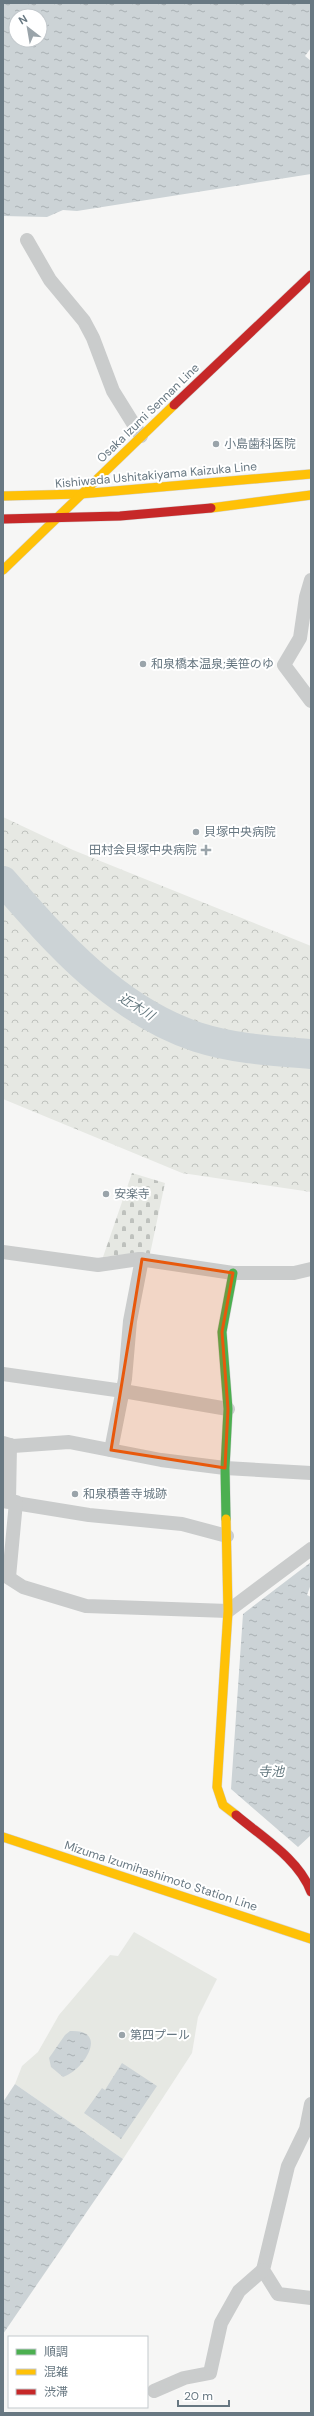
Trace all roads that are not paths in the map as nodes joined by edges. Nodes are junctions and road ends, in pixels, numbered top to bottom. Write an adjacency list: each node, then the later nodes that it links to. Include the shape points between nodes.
1 (27, 240): 3 (street, via 50,280 84,321 113,392)
2 (311, 275): 3 (main road, Osaka Izumi Sennan Line)
3 (141, 436): 5 (main road, Osaka Izumi Sennan Line)
4 (311, 474): 5 (main road, Kishiwada Ushitakiyama Kaizuka Line)
5 (80, 494): 7 (main road, Kishiwada Ushitakiyama Kaizuka Line); 9 (main road, Osaka Izumi Sennan Line)
6 (311, 495): 9 (main road, via 196,512)
7 (3, 496)
8 (3, 518): 9 (main road)
9 (55, 519): 10 (main road, Osaka Izumi Sennan Line)
10 (3, 570)
11 (311, 580): 12 (street, via 306,598)
12 (306, 640): 13 (street, via 284,664)
13 (311, 701)
14 (3, 1252): 15 (street, via 98,1265)
15 (142, 1259): 17 (street); 19 (street, via 130,1321)
16 (311, 1269): 17 (street, via 294,1273)
17 (232, 1273): 20 (main road, via 222,1332)
18 (3, 1374): 19 (street)
19 (122, 1390): 20 (street); 22 (street)
20 (228, 1409): 23 (main road)
21 (7, 1444): 22 (street, via 69,1442); 25 (street)
22 (111, 1450): 23 (street)
23 (225, 1468): 24 (street); 26 (main road)
24 (311, 1473)
25 (9, 1502): 26 (street, via 89,1515 182,1524); 28 (street)
26 (226, 1536): 29 (main road)
27 (311, 1548): 29 (street)
28 (6, 1576): 29 (street, via 22,1587 86,1606)
29 (228, 1611): 31 (main road, via 217,1787 223,1804 286,1856 308,1884)
30 (3, 1837): 32 (main road, Mizuma Izumihashimoto Station Line)
31 (311, 1892)
32 (311, 1938)
33 (311, 2104): 34 (street, via 306,2129 288,2166)
34 (263, 2270): 35 (street, via 278,2294); 36 (street, via 239,2291 221,2323 210,2373 184,2378)
35 (311, 2298)
36 (154, 2391)

